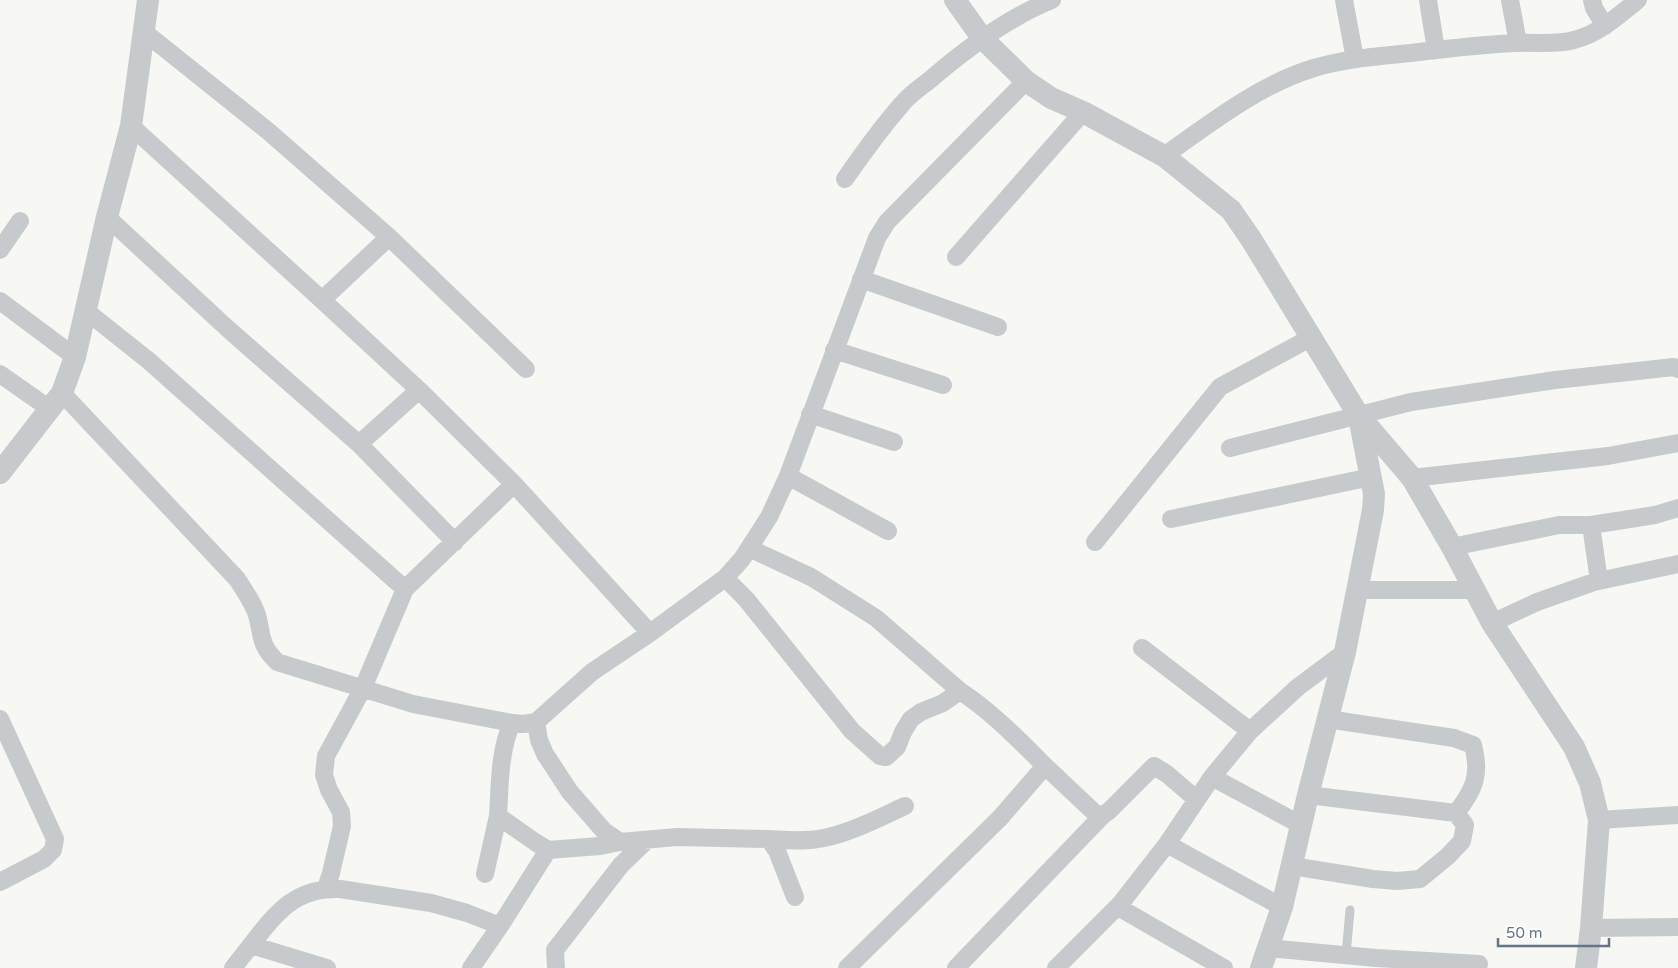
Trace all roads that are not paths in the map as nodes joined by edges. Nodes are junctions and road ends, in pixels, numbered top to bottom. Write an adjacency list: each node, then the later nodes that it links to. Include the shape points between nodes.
1 (148, 0): 10 (street)
2 (954, 0): 11 (street)
3 (1052, 0): 11 (street)
4 (1344, 0): 14 (street)
5 (1428, 0): 13 (street)
6 (1510, 0): 12 (street)
7 (1592, 0): 9 (street)
8 (1638, 0): 9 (street)
9 (1605, 26): 12 (street, via 1574,40)
10 (143, 32): 17 (street); 22 (street, via 268,130)
11 (982, 38): 15 (street); 19 (street, via 904,102)
12 (1518, 42): 13 (street)
13 (1436, 50): 14 (street)
14 (1355, 59): 18 (street, via 1314,68 1277,82)
15 (1026, 81): 16 (street, via 1051,98); 25 (street, via 887,222)
16 (1083, 112): 18 (street); 24 (street)
17 (131, 126): 20 (street); 26 (street)
18 (1164, 156): 30 (street, via 1230,210 1252,239)
19 (845, 180)
20 (107, 217): 28 (street); 42 (street)
21 (20, 221): 23 (street)
22 (388, 237): 26 (street); 33 (street)
23 (0, 250)
24 (956, 257)
25 (861, 279): 29 (street); 31 (street)
26 (322, 300): 37 (street)
27 (0, 301): 32 (street)
28 (86, 310): 32 (street); 61 (street, via 149,361)
29 (998, 327)
30 (1312, 337): 40 (street); 55 (street, via 1220,386)
31 (834, 350): 36 (street); 39 (street)
32 (75, 357): 38 (street)
33 (526, 369)
34 (1678, 369): 40 (street, via 1555,380 1411,402)
35 (0, 374): 38 (street)
36 (943, 385)
37 (419, 390): 42 (street); 49 (street)
38 (56, 401): 45 (street); 68 (street, via 238,579 257,614 262,640 277,662)
39 (810, 414): 41 (street); 46 (street)
40 (1359, 416): 44 (street); 47 (street); 48 (street)
41 (894, 442)
42 (359, 444): 54 (street)
43 (1678, 444): 48 (street, via 1608,456)
44 (1230, 448)
45 (1, 470)
46 (788, 476): 53 (street); 57 (street, via 769,517)
47 (1371, 477): 51 (street); 62 (street, via 1373,510)
48 (1412, 478): 56 (street)
49 (514, 484): 54 (street); 65 (street)
50 (1678, 508): 52 (street)
51 (1171, 519)
52 (1591, 525): 56 (street, via 1559,525); 60 (street)
53 (888, 531)
54 (455, 542): 61 (street)
55 (1095, 542)
56 (1452, 547): 63 (street)
57 (749, 548): 59 (street); 69 (street, via 810,577 876,618)
58 (1678, 564): 60 (street)
59 (725, 578): 65 (street); 69 (street, via 746,599 852,731 880,756 886,757 897,747 911,719)
60 (1599, 581): 64 (street, via 1537,602)
61 (406, 589): 68 (street)
62 (1358, 590): 63 (street); 67 (street)
63 (1474, 590): 64 (street)
64 (1492, 623): 84 (street, via 1574,746 1590,783)
65 (650, 633): 73 (street, via 592,672)
66 (1142, 648): 74 (street)
67 (1345, 652): 71 (street); 74 (street, via 1298,687)
68 (363, 688): 72 (street, via 413,704); 94 (street, via 324,765 329,790 341,812 342,826)
69 (960, 691): 75 (street, via 1003,724)
70 (0, 719): 93 (street, via 55,839 53,850 44,859)
71 (1327, 720): 77 (street); 80 (street, via 1454,738 1473,745 1477,761 1475,780 1469,796)
72 (512, 722): 73 (street); 83 (street, via 506,735)
73 (536, 722): 88 (street, via 545,754 570,792 604,830)
74 (1250, 731): 76 (street)
75 (1045, 766): 81 (street, via 1097,815); 106 (street, via 1000,818)
76 (1212, 777): 78 (street); 85 (street)
77 (1308, 795): 80 (street); 85 (street)
78 (1196, 799): 81 (street, via 1154,766); 89 (street)
79 (905, 806): 86 (street, via 824,838)
80 (1456, 813): 91 (street, via 1465,825 1462,841 1420,879 1373,879)
81 (1103, 815): 111 (street)
82 (1678, 815): 84 (street)
83 (498, 816): 90 (street); 92 (street)
84 (1599, 820): 100 (street)
85 (1301, 825): 91 (street)
86 (769, 839): 87 (street, via 678,837); 95 (street)
87 (647, 840): 88 (street); 110 (street, via 621,865 555,950)
88 (620, 842): 90 (street)
89 (1167, 844): 96 (street); 97 (street)
90 (548, 850): 99 (street)
91 (1292, 866): 97 (street)
92 (485, 874)
93 (0, 882)
94 (326, 888): 99 (street, via 431,903); 102 (street, via 286,904)
95 (795, 897)
96 (1118, 907): 112 (street); 113 (street)
97 (1282, 907): 104 (street)
98 (1350, 910): 103 (lane)
99 (500, 926): 109 (street)
100 (1591, 928): 101 (street); 114 (street)
101 (1678, 928)
102 (251, 945): 107 (street); 108 (street)
103 (1346, 955): 104 (street); 105 (street)
104 (1264, 958)
105 (1479, 964)
106 (854, 966)
107 (320, 967)
108 (233, 968)
109 (471, 968)
110 (556, 968)
111 (956, 968)
112 (1056, 968)
113 (1224, 968)
114 (1586, 968)

